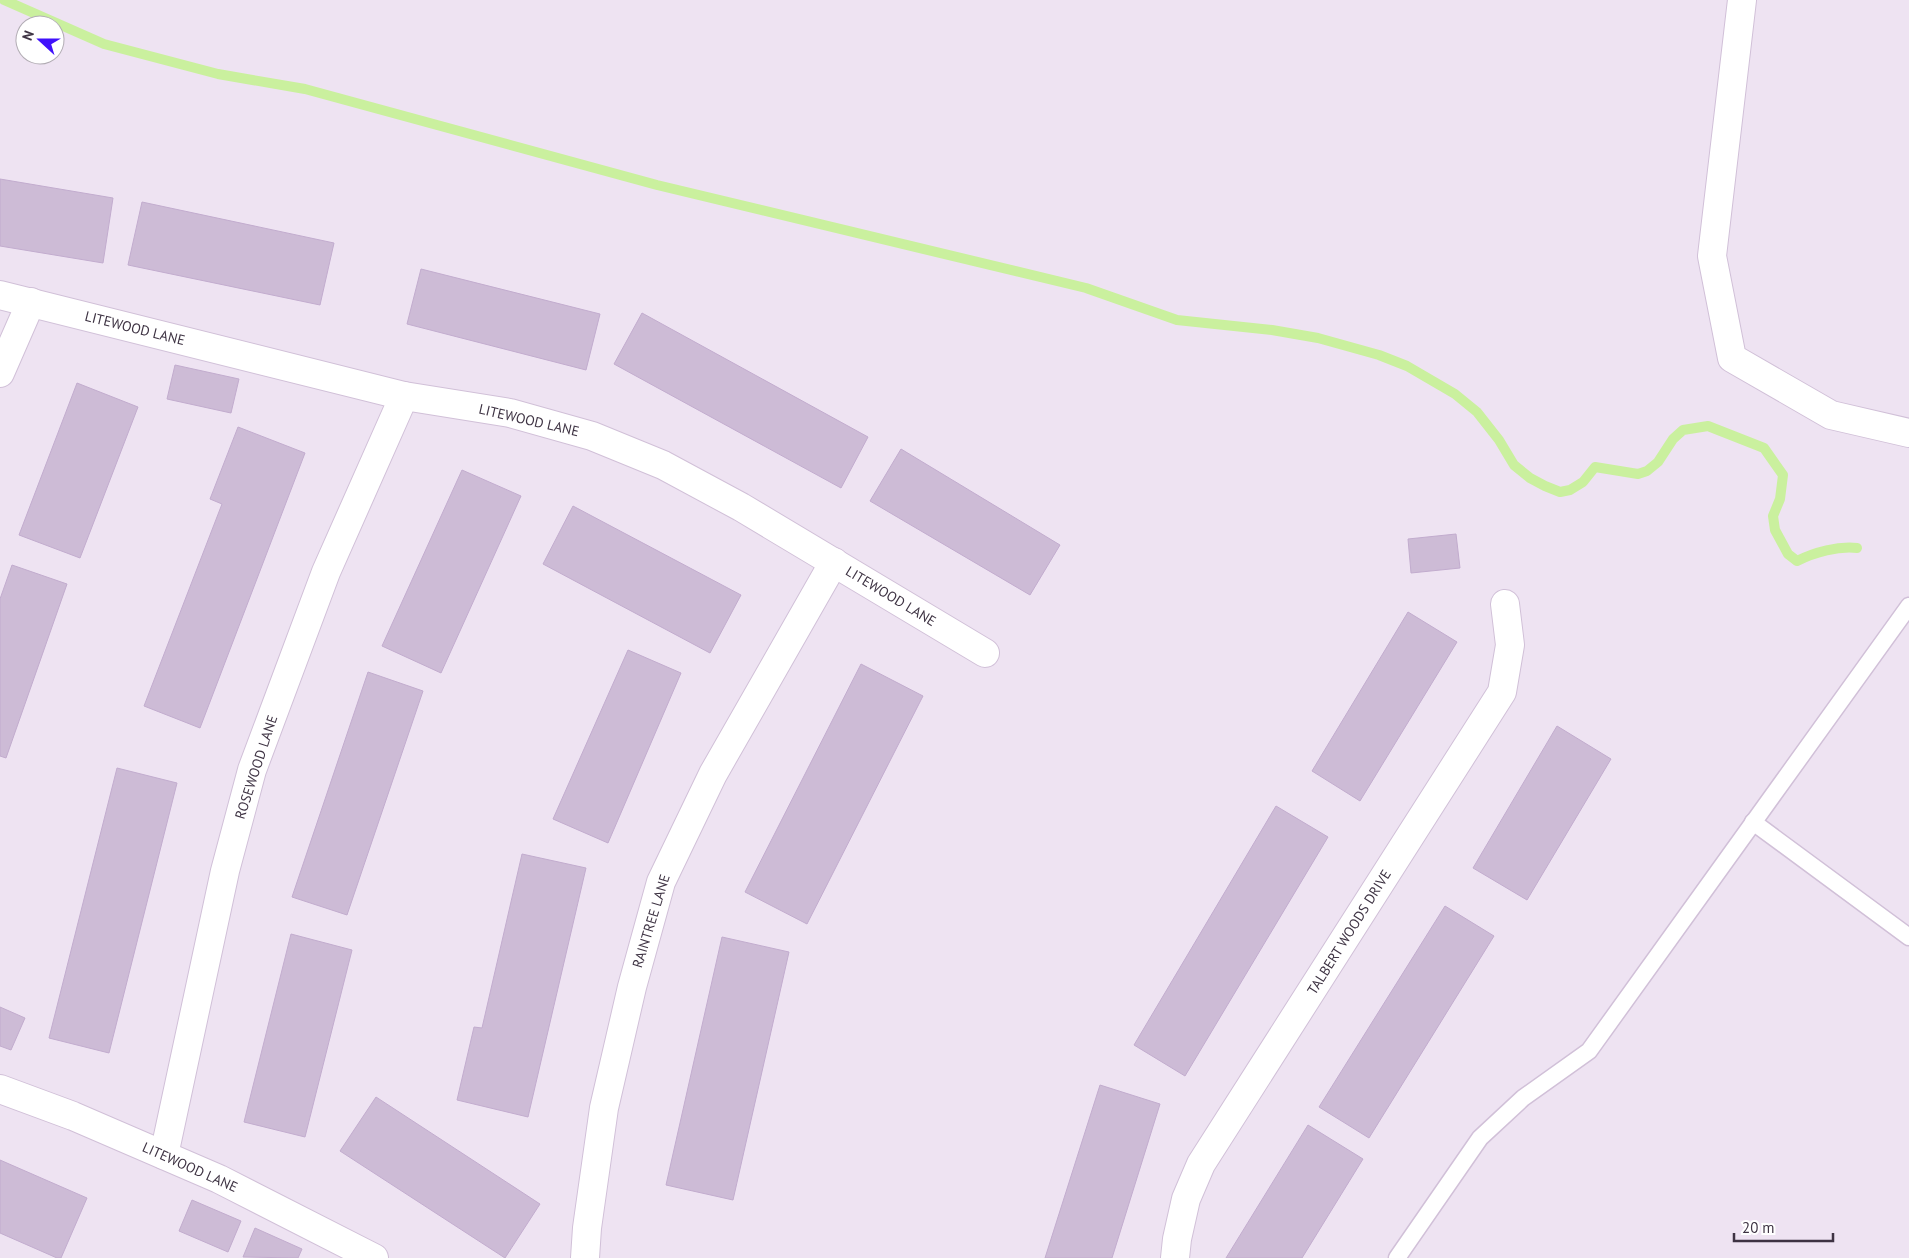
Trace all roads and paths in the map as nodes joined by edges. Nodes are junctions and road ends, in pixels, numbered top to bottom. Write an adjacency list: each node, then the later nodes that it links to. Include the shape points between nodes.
1 (1742, 0): 6 (street, via 1712,256 1732,358 1831,415)
2 (0, 295): 3 (street, LITEWOOD LANE)
3 (32, 302): 4 (street); 5 (street, LITEWOOD LANE)
4 (0, 373)
5 (404, 396): 7 (street, LITEWOOD LANE, via 510,413 592,436 664,465); 14 (street, ROSEWOOD LANE, via 326,572 252,770 225,871)
6 (1909, 433)
7 (834, 562): 10 (street, LITEWOOD LANE); 16 (street, RAINTREE LANE, via 713,774 660,882 604,1108)
8 (1505, 604): 17 (street, TALBERT WOODS DRIVE, via 1510,645 1502,692 1202,1164 1186,1200)
9 (1909, 606): 11 (lane)
10 (985, 653)
11 (1754, 822): 12 (lane); 18 (lane, via 1589,1051 1523,1098 1480,1138)
12 (1909, 937)
13 (0, 1089): 14 (street, LITEWOOD LANE)
14 (164, 1155): 15 (street, LITEWOOD LANE, via 227,1183)
15 (374, 1258)
16 (585, 1258)
17 (1175, 1258)
18 (1397, 1258)

